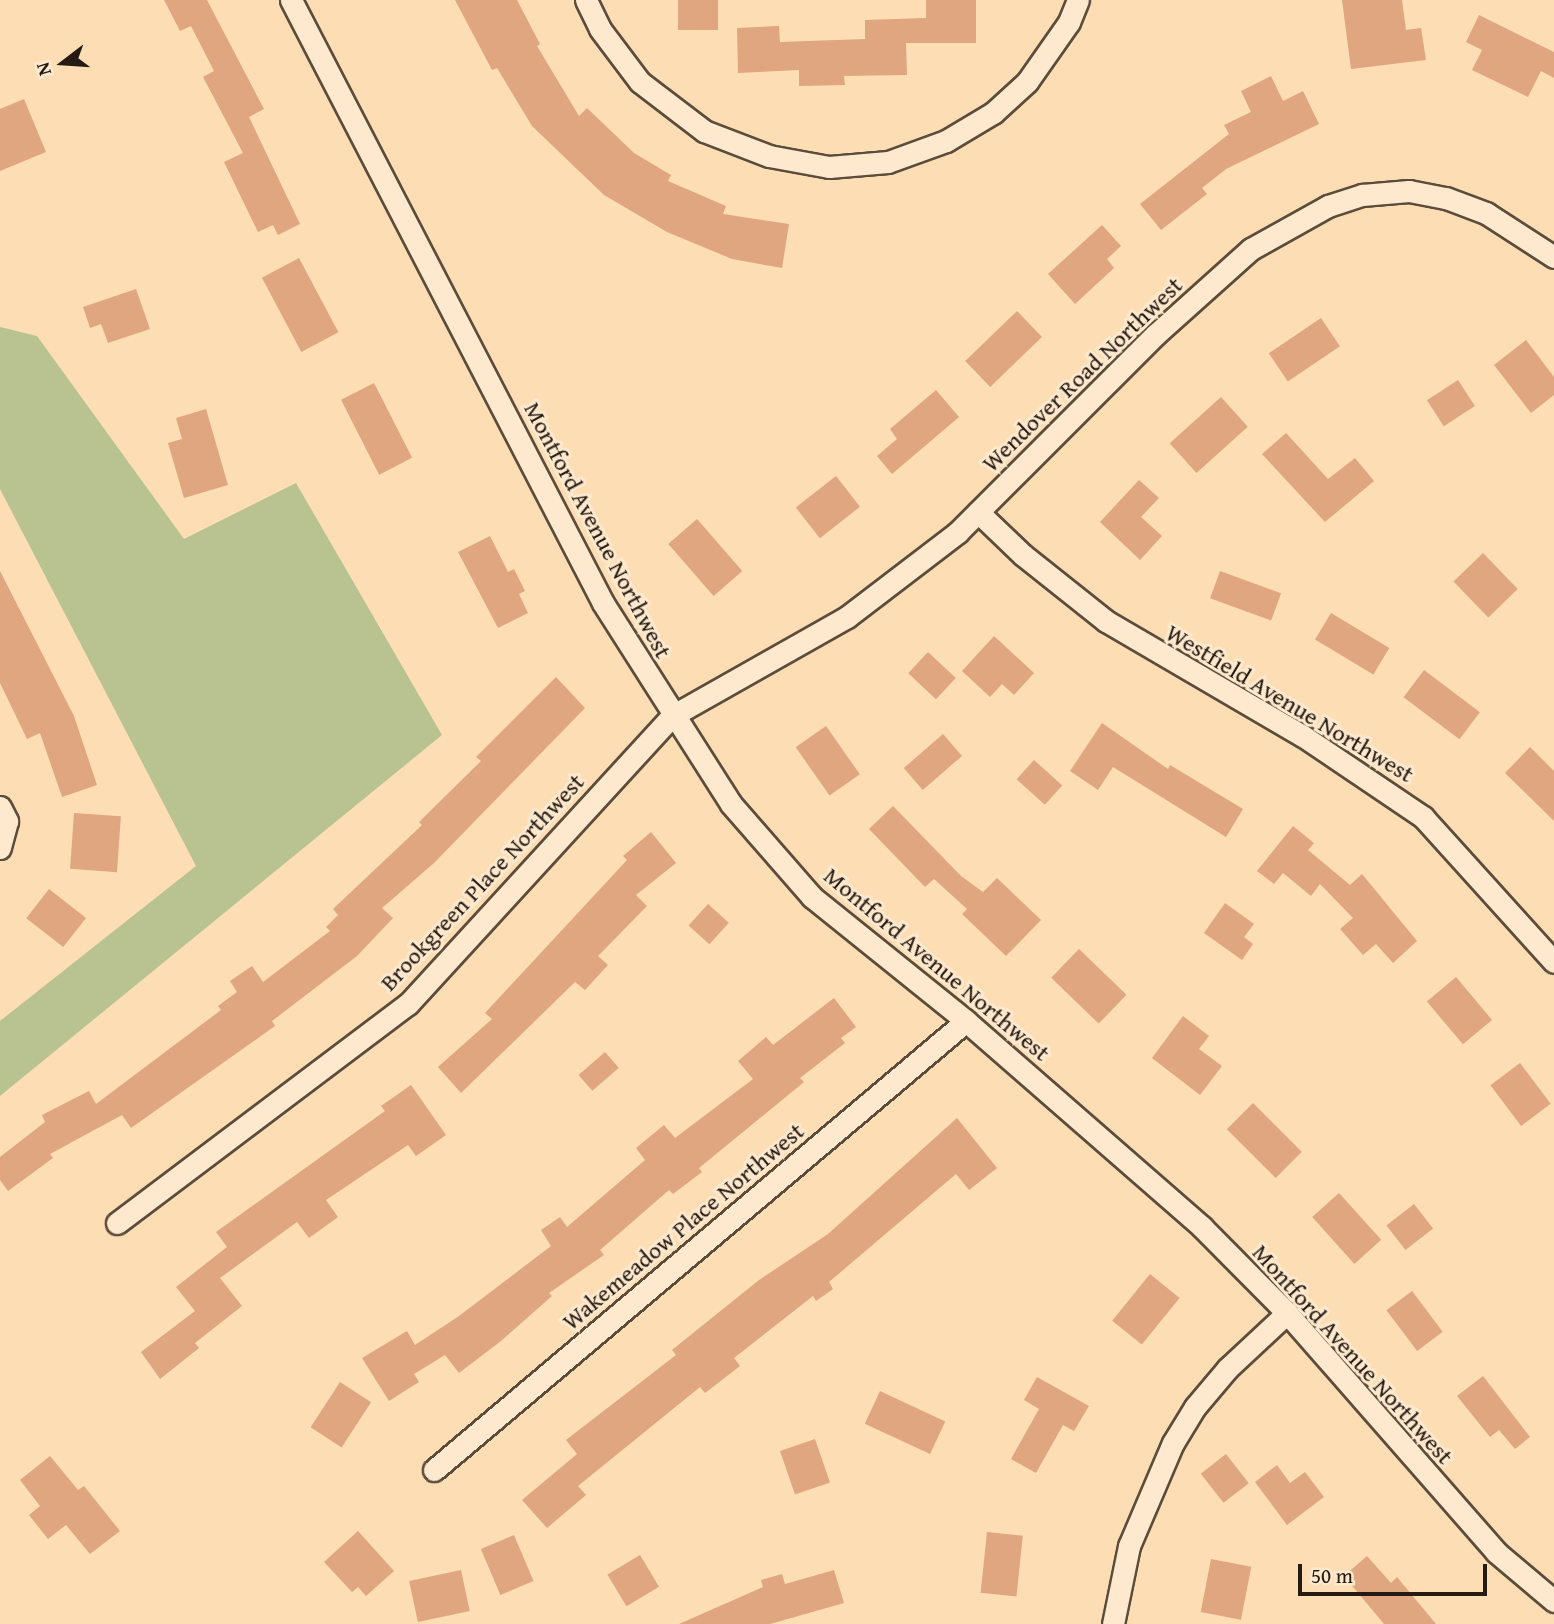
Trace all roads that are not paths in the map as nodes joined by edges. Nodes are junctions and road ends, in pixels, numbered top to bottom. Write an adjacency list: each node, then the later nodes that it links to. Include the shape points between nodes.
1 (291, 0): 6 (street, Montford Avenue Northwest, via 603,603)
2 (586, 0): 3 (street, via 600,29 640,82 704,131 769,156 830,167 888,162 946,141 993,113 1027,82 1069,22)
3 (1078, 0)
4 (1554, 257): 5 (street, Wendover Road Northwest, via 1486,213 1409,191 1362,195 1301,218 1251,250 1155,335)
5 (978, 512): 6 (street, Wendover Road Northwest, via 847,617); 9 (street, Westfield Avenue Northwest, via 1023,555 1106,621 1303,736 1405,803 1462,855)
6 (672, 716): 10 (street, Montford Avenue Northwest, via 731,804 812,897); 11 (street, Brookgreen Place Northwest, via 408,1004)
7 (0, 807): 8 (street, via 7,821)
8 (0, 848)
9 (1554, 962)
10 (966, 1021): 12 (street, Montford Avenue Northwest, via 1202,1227); 13 (street, Wakemeadow Place Northwest)
11 (117, 1223)
12 (1287, 1313): 14 (street, Montford Avenue Northwest, via 1496,1552); 15 (street, via 1228,1368 1195,1407 1173,1443 1129,1546)
13 (433, 1470)
14 (1554, 1601)
15 (1113, 1624)

